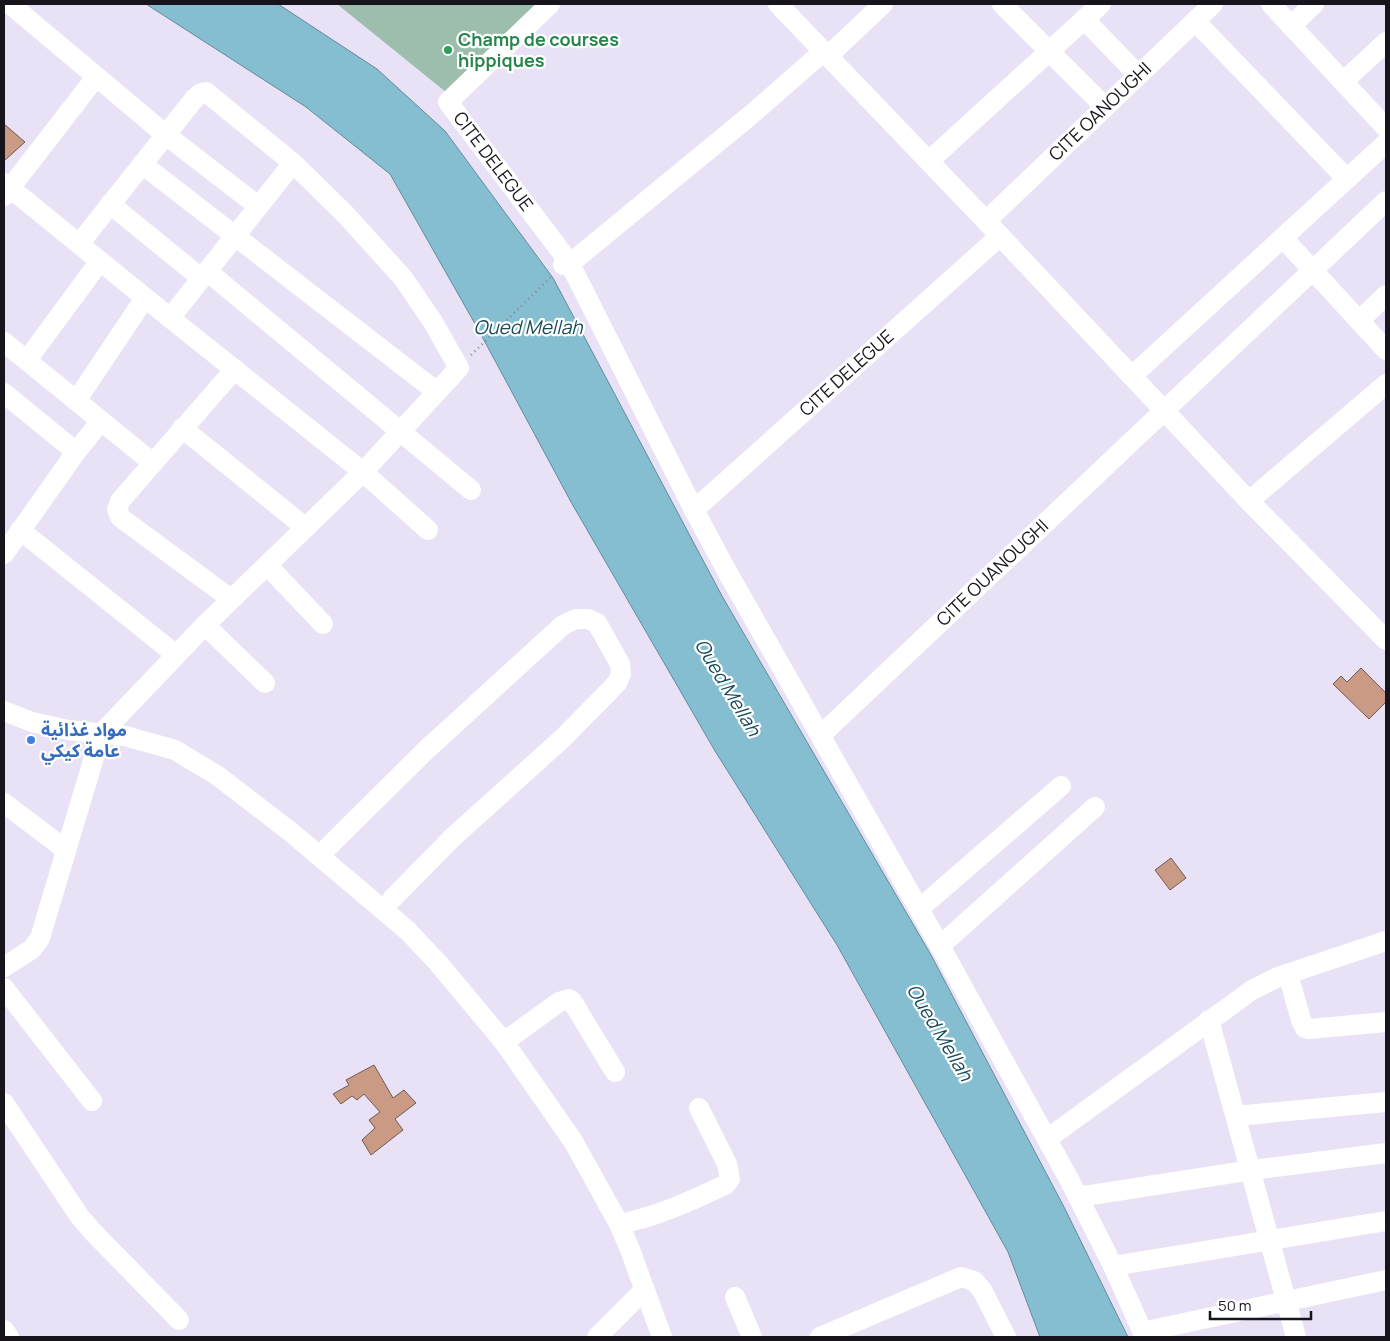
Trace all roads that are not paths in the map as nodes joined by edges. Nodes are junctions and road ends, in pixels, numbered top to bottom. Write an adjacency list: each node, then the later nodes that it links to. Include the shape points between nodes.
1 (10, 4): 17 (street)
2 (550, 4): 37 (street, CITE DELEGUE, via 448,102)
3 (778, 4): 15 (street)
4 (882, 4): 15 (street)
5 (1002, 4): 14 (street)
6 (1101, 4): 10 (street)
7 (1213, 4): 11 (street, CITE OANOUGHI)
8 (1270, 4): 12 (street)
9 (1314, 4): 12 (street)
10 (1084, 19): 14 (street); 16 (street)
11 (1196, 21): 16 (street, CITE OANOUGHI); 26 (street)
12 (1291, 26): 18 (street)
13 (1386, 42): 18 (street)
14 (1048, 52): 19 (street); 23 (street)
15 (826, 53): 23 (street); 37 (street)
16 (1138, 75): 19 (street, CITE OANOUGHI)
17 (96, 77): 21 (street); 27 (street)
18 (1343, 82): 20 (street)
19 (1105, 107): 31 (street, CITE OANOUGHI)
20 (1386, 128)
21 (166, 135): 24 (street, via 195,98 206,92); 25 (street); 30 (street)
22 (1386, 143): 26 (street)
23 (929, 161): 31 (street)
24 (293, 163): 30 (street); 50 (street, via 403,278 461,365)
25 (142, 164): 29 (street); 32 (street)
26 (1347, 179): 34 (street)
27 (6, 189): 35 (street)
28 (1386, 201): 38 (street, CITE OUANOUGHI)
29 (110, 204): 35 (street); 39 (street)
30 (258, 206): 32 (street)
31 (986, 221): 33 (street)
32 (235, 236): 39 (street); 50 (street)
33 (1000, 236): 48 (street); 62 (street, CITE DELEGUE)
34 (1282, 238): 38 (street); 48 (street)
35 (78, 244): 36 (street)
36 (100, 261): 41 (street); 46 (street)
37 (566, 264): 62 (street)
38 (1312, 270): 43 (street); 53 (street, CITE OUANOUGHI)
39 (204, 274): 42 (street); 56 (street)
40 (1386, 295): 43 (street)
41 (145, 298): 42 (street); 52 (street)
42 (170, 318): 47 (street)
43 (1360, 321): 45 (street)
44 (4, 342): 46 (street)
45 (1386, 350)
46 (26, 360): 52 (street)
47 (235, 369): 55 (street); 59 (street)
48 (1132, 376): 53 (street)
49 (1386, 384): 61 (street)
50 (437, 392): 56 (street)
51 (4, 393): 57 (street)
52 (76, 401): 54 (street)
53 (1165, 411): 61 (street); 76 (street, CITE OUANOUGHI)
54 (101, 421): 57 (street); 58 (street)
55 (182, 428): 58 (street); 63 (street)
56 (402, 431): 59 (street); 60 (street)
57 (76, 452): 64 (street)
58 (153, 463): 68 (street, via 120,501 117,510 121,518)
59 (363, 472): 63 (street); 65 (street)
60 (471, 490)
61 (1249, 501): 71 (street)
62 (694, 510): 76 (street)
63 (306, 528): 67 (street)
64 (20, 530): 66 (street); 72 (street)
65 (428, 530)
66 (4, 554)
67 (267, 565): 68 (street); 69 (street)
68 (231, 599): 70 (street)
69 (323, 624)
70 (204, 625): 72 (street); 73 (street)
71 (1386, 640)
72 (176, 654): 75 (street)
73 (265, 683)
74 (4, 711): 75 (street, via 32,722)
75 (101, 734): 80 (street); 81 (street, via 124,736 175,750 218,776)
76 (821, 736): 83 (street)
77 (1061, 786): 83 (street)
78 (4, 803): 80 (street)
79 (1095, 807): 85 (street)
80 (66, 850): 86 (street, via 40,938 32,949)
81 (320, 855): 82 (street, via 425,751 563,625 576,619 597,623 620,664 621,674 617,683); 91 (street, via 408,931)
82 (392, 899)
83 (919, 909): 85 (street)
84 (1386, 941): 87 (street)
85 (940, 946): 98 (street)
86 (5, 965)
87 (1288, 974): 89 (street, via 1252,990); 90 (street, via 1305,1028)
88 (4, 988): 93 (street)
89 (1210, 1020): 97 (street); 98 (street)
90 (1386, 1022)
91 (504, 1042): 92 (street, via 559,1002 569,999); 103 (street, via 574,1141)
92 (616, 1072)
93 (92, 1101)
94 (1386, 1102): 97 (street)
95 (4, 1103): 110 (street, via 87,1224)
96 (699, 1108): 103 (street, via 727,1164 730,1179 725,1185 678,1206)
97 (1236, 1116): 100 (street)
98 (1047, 1139): 101 (street)
99 (1386, 1153): 100 (street)
100 (1252, 1170): 101 (street); 104 (street)
101 (1078, 1196): 105 (street)
102 (1386, 1222): 104 (street)
103 (619, 1224): 107 (street)
104 (1270, 1239): 105 (street); 109 (street)
105 (1114, 1266): 112 (street)
106 (1386, 1280): 109 (street)
107 (644, 1290): 114 (street); 115 (street)
108 (735, 1297): 116 (street)
109 (1287, 1301): 112 (street); 119 (street)
110 (179, 1320)
111 (4, 1330): 113 (street)
112 (1143, 1335)
113 (9, 1337)
114 (598, 1337)
115 (662, 1337)
116 (752, 1337)
117 (820, 1337): 118 (street, via 961,1277 974,1281 982,1290)
118 (1006, 1337)
119 (1296, 1337)

